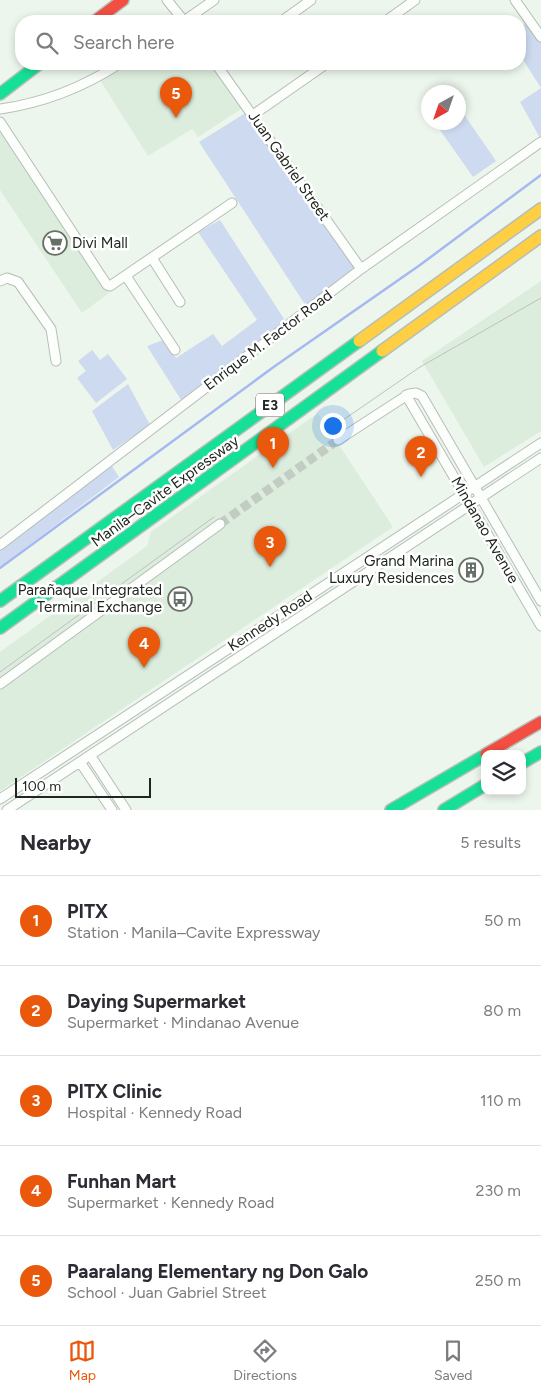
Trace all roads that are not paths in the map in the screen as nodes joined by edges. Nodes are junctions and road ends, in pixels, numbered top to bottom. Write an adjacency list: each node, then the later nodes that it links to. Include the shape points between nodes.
1 (123, 0): 7 (main road)
2 (167, 0): 8 (street)
3 (214, 0): 9 (street)
4 (311, 0): 10 (street)
5 (416, 0): 11 (street)
6 (515, 0): 12 (street)
7 (103, 15)
8 (179, 15)
9 (193, 15)
10 (290, 15)
11 (395, 15)
12 (526, 15)
13 (526, 16): 14 (street)
14 (541, 37)
15 (31, 70): 19 (main road)
16 (110, 70): 20 (street, via 46,101)
17 (224, 70): 21 (street, Juan Gabriel Street)
18 (317, 70): 21 (street)
19 (0, 94)
20 (0, 109)
21 (253, 115): 28 (street, Juan Gabriel Street)
22 (0, 122): 29 (street, via 107,285)
23 (541, 142): 28 (street, Enrique M. Factor Road)
24 (232, 204): 27 (street)
25 (541, 209): 46 (main road, Manila–Cavite Expressway / E3)
26 (541, 236): 50 (main road, Manila–Cavite Expressway / E3)
27 (152, 258): 29 (street); 31 (street)
28 (361, 269): 43 (street, Enrique M. Factor Road)
29 (126, 276): 32 (street)
30 (0, 281): 33 (street, via 6,278 18,282 51,329)
31 (180, 302)
32 (175, 350)
33 (56, 361)
34 (406, 395): 35 (street); 38 (street, Mindanao Avenue, via 422,396); 39 (street, Mindanao Avenue)
35 (338, 440)
36 (541, 443): 38 (street, Kennedy Road)
37 (541, 458): 40 (street, Kennedy Road)
38 (474, 487): 39 (street, Kennedy Road); 40 (street, Mindanao Avenue)
39 (464, 494): 41 (street, Mindanao Avenue); 44 (street, Kennedy Road)
40 (482, 497): 41 (street, Kennedy Road); 47 (street, Mindanao Avenue)
41 (471, 504): 45 (street, Kennedy Road); 49 (street, Mindanao Avenue)
42 (220, 524): 52 (street)
43 (0, 545)
44 (362, 561): 45 (street); 48 (street, Kennedy Road)
45 (370, 572): 51 (street, Kennedy Road)
46 (0, 601)
47 (541, 601)
48 (273, 619): 51 (street); 61 (street, Kennedy Road)
49 (541, 626)
50 (0, 628)
51 (280, 631): 56 (street, Kennedy Road)
52 (0, 684)
53 (541, 722): 54 (main road)
54 (493, 750)
55 (541, 752): 58 (main road)
56 (90, 756): 59 (street, Kennedy Road); 64 (street)
57 (481, 757): 65 (main road)
58 (526, 761)
59 (80, 762): 62 (street, Kennedy Road); 63 (street)
60 (481, 787): 66 (main road)
61 (0, 799)
62 (7, 810)
63 (112, 810)
64 (126, 810)
65 (391, 810)
66 (444, 810)

